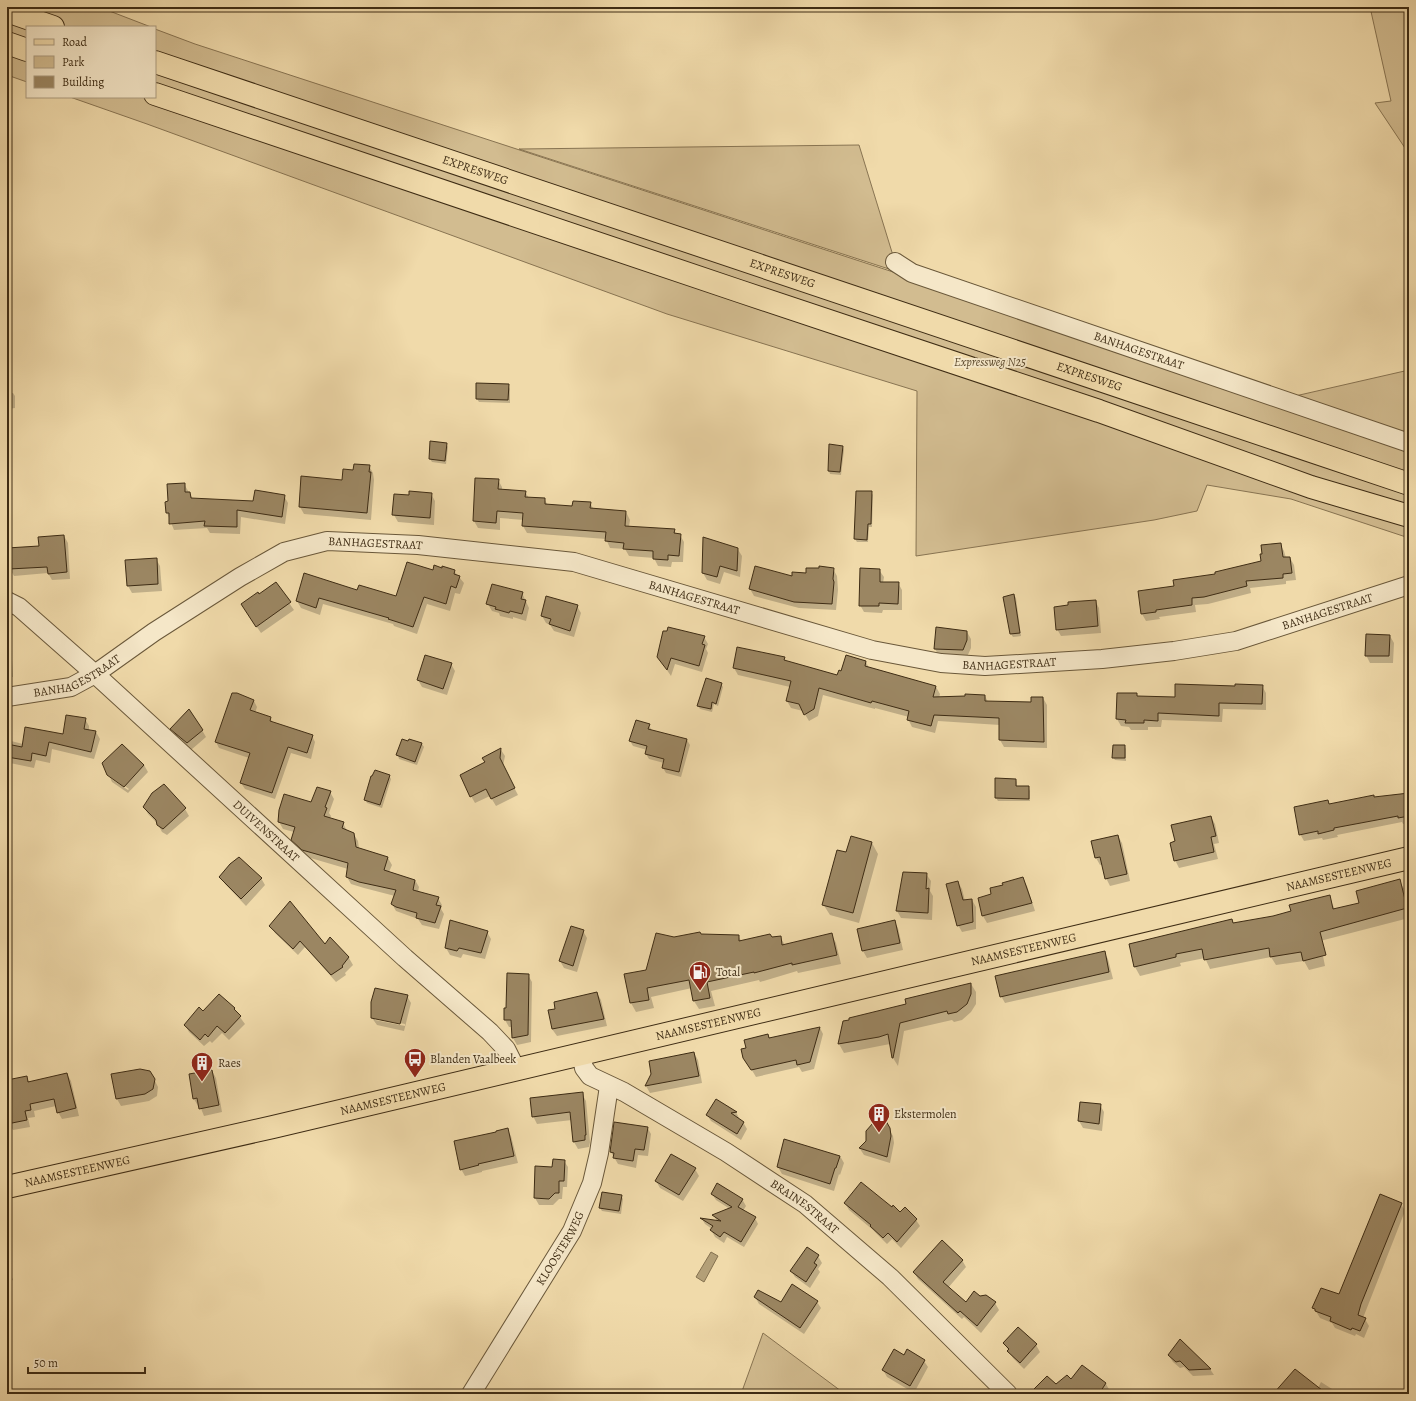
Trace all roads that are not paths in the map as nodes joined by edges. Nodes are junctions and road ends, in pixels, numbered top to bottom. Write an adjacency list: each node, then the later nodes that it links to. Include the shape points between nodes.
1 (7, 11): 2 (main road)
2 (50, 26)
3 (7, 43): 4 (main road)
4 (26, 50)
5 (156, 62): 9 (main road, EXPRESWEG)
6 (156, 94): 10 (main road, via 1099,410 1311,487)
7 (895, 262): 8 (street, BANHAGESTRAAT, via 912,273)
8 (1409, 443)
9 (1409, 484)
10 (1409, 516)
11 (1409, 585): 13 (street, BANHAGESTRAAT, via 1236,641 1102,659 985,666 941,663 872,650 574,562 418,545 327,541 284,552 154,632)
12 (7, 601): 13 (street, DUIVENSTRAAT, via 19,607)
13 (96, 674): 14 (street, BANHAGESTRAAT, via 71,687); 17 (street, DUIVENSTRAAT, via 405,958 490,1032 506,1049)
14 (7, 698)
15 (1409, 858): 16 (main road, NAAMSESTEENWEG)
16 (581, 1054): 17 (main road, NAAMSESTEENWEG); 18 (street, BRAINESTRAAT, via 586,1072)
17 (516, 1069): 19 (main road, NAAMSESTEENWEG)
18 (609, 1086): 20 (street, KLOOSTERWEG, via 592,1183 572,1231); 21 (street, BRAINESTRAAT, via 624,1092 726,1152 806,1204 890,1277)
19 (7, 1187)
20 (471, 1394)
21 (1008, 1394)

